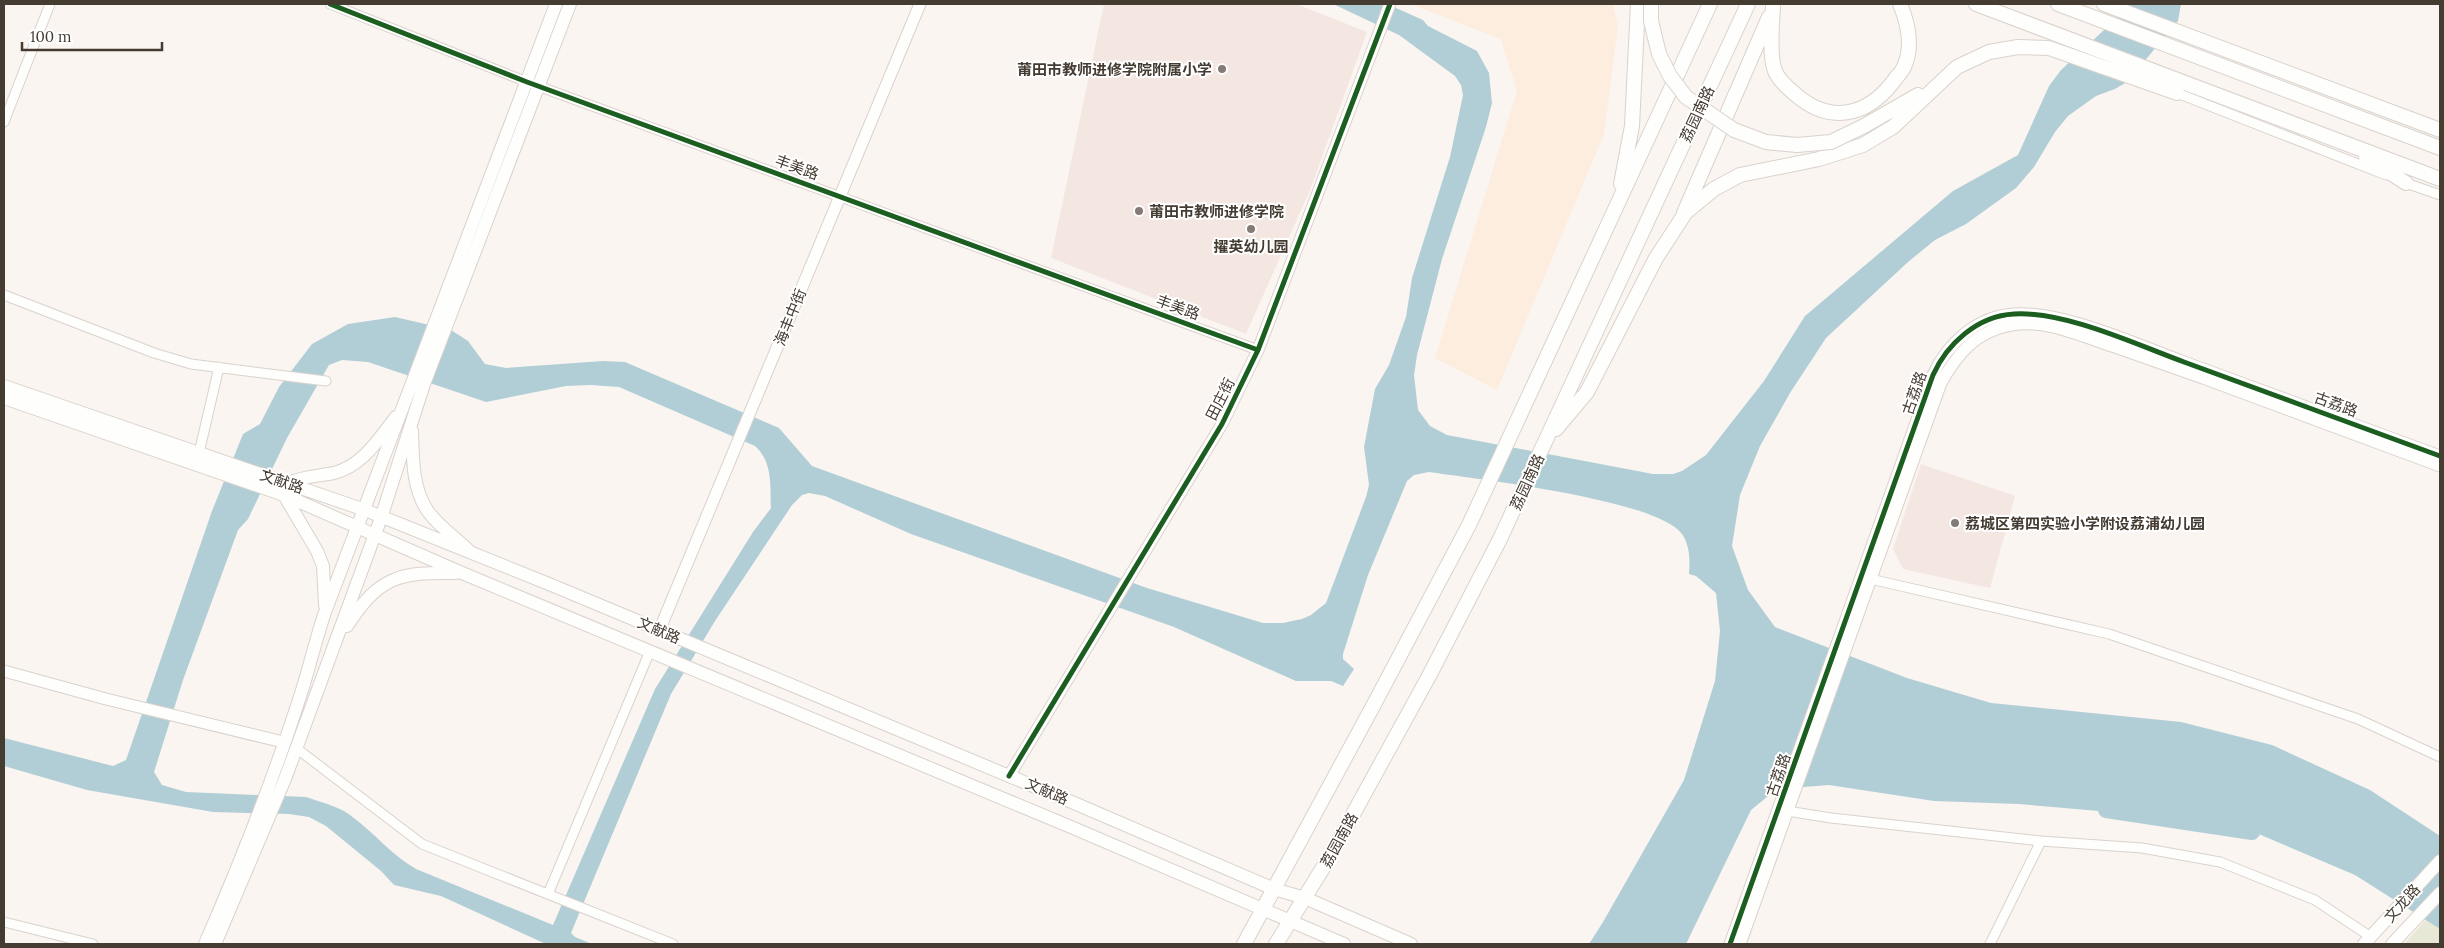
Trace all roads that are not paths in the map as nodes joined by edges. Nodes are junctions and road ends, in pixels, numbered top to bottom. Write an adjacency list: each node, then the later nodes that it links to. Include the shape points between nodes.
1 (50, 4): 19 (street)
2 (330, 4): 16 (street, 丰美路)
3 (556, 4): 16 (main road)
4 (570, 4): 16 (main road)
5 (920, 4): 26 (street, 海丰中街)
6 (1390, 4): 31 (street, 田庄街)
7 (1651, 4): 17 (main road, bridge, via 1651,21 1659,54 1686,97 1734,130 1766,142 1797,145 1830,142)
8 (1710, 4): 27 (main road)
9 (1748, 4): 38 (main road, 荔园南路)
10 (1900, 4): 14 (main road, via 1910,37 1904,67 1886,91 1860,111 1834,114 1809,106 1775,72 1771,37)
11 (1976, 4): 18 (main road)
12 (2058, 4): 22 (main road)
13 (2104, 4): 20 (main road)
14 (1774, 5): 28 (main road)
15 (1636, 7): 27 (main road, via 1632,126)
16 (532, 84): 26 (street, 丰美路); 30 (main road)
17 (1938, 84): 18 (main road, via 1956,67 1989,52 2018,47 2049,48); 28 (main road, via 1893,127 1863,145 1819,159 1740,175 1714,189 1686,212)
18 (2178, 87): 21 (main road); 24 (street)
19 (4, 122)
20 (2440, 130)
21 (2344, 143): 23 (main road); 24 (main road)
22 (2440, 148)
23 (2440, 179)
24 (2406, 183): 25 (street)
25 (2440, 195)
26 (840, 196): 31 (street, 丰美路); 53 (street, 海丰中街)
27 (1618, 205): 65 (main road, via 1469,524)
28 (1679, 223): 38 (main road, via 1656,258 1587,392)
29 (4, 295): 32 (street, via 154,353 191,364)
30 (444, 315): 36 (main road); 37 (main road)
31 (1258, 350): 60 (street, 田庄街, via 1222,424)
32 (219, 367): 33 (street); 39 (street)
33 (326, 381)
34 (4, 386): 39 (main road, 文献路)
35 (4, 398): 41 (main road, 文献路)
36 (401, 411): 43 (main road, via 368,453 356,462 343,470 302,476); 45 (main road)
37 (411, 422): 46 (main road); 49 (main road, via 419,495 428,512)
38 (1543, 445): 68 (main road, 荔园南路, via 1500,539 1429,676)
39 (199, 453): 41 (main road, 文献路)
40 (2440, 456): 51 (street, 古荔路, via 2086,327 2047,315 2012,314 1966,332 1940,358)
41 (212, 464): 43 (main road, 文献路); 44 (main road)
42 (2440, 466): 51 (street, 古荔路, via 2069,332 2040,325 2012,325 1974,340 1951,364)
43 (286, 482): 45 (main road, 文献路)
44 (280, 494): 47 (main road); 52 (main road, via 317,551 323,566)
45 (365, 510): 46 (main road, 文献路); 47 (main road)
46 (381, 518): 48 (main road); 49 (main road, 文献路)
47 (358, 526): 48 (main road); 52 (main road)
48 (376, 534): 50 (main road); 54 (main road)
49 (474, 556): 53 (main road, 文献路)
50 (462, 573): 54 (main road, via 416,573 382,585 367,597); 55 (main road)
51 (1866, 578): 59 (street, via 2109,634 2358,719); 61 (street, 古荔路)
52 (325, 612): 57 (main road)
53 (659, 630): 60 (main road, 文献路)
54 (333, 649): 58 (main road)
55 (650, 651): 67 (street); 69 (main road)
56 (4, 671): 57 (street)
57 (283, 742): 62 (main road)
58 (296, 748): 62 (main road, via 285,779); 67 (street, via 422,844)
59 (2440, 757)
60 (1009, 776): 65 (main road, 文献路)
61 (1787, 805): 63 (street, via 1840,819); 81 (street, 古荔路); 82 (street, 古荔路)
62 (258, 831): 74 (main road); 75 (main road)
63 (2041, 841): 72 (street, via 2142,848 2220,862 2315,900); 83 (street)
64 (2440, 860): 72 (main road, 文龙路)
65 (1274, 889): 68 (main road, 文献路); 69 (main road)
66 (2440, 893): 84 (main road, 文龙路)
67 (548, 894): 76 (street)
68 (1305, 898): 71 (main road, 荔园南路); 80 (main road, 文献路)
69 (1263, 910): 71 (main road); 77 (main road)
70 (4, 922): 73 (street)
71 (1290, 922): 78 (main road, 荔园南路); 79 (main road)
72 (2367, 941)
73 (93, 944)
74 (205, 944)
75 (215, 944)
76 (672, 944)
77 (1244, 944)
78 (1276, 944)
79 (1344, 944)
80 (1411, 944)
81 (1730, 944)
82 (1740, 944)
83 (1990, 944)
84 (2392, 944)

